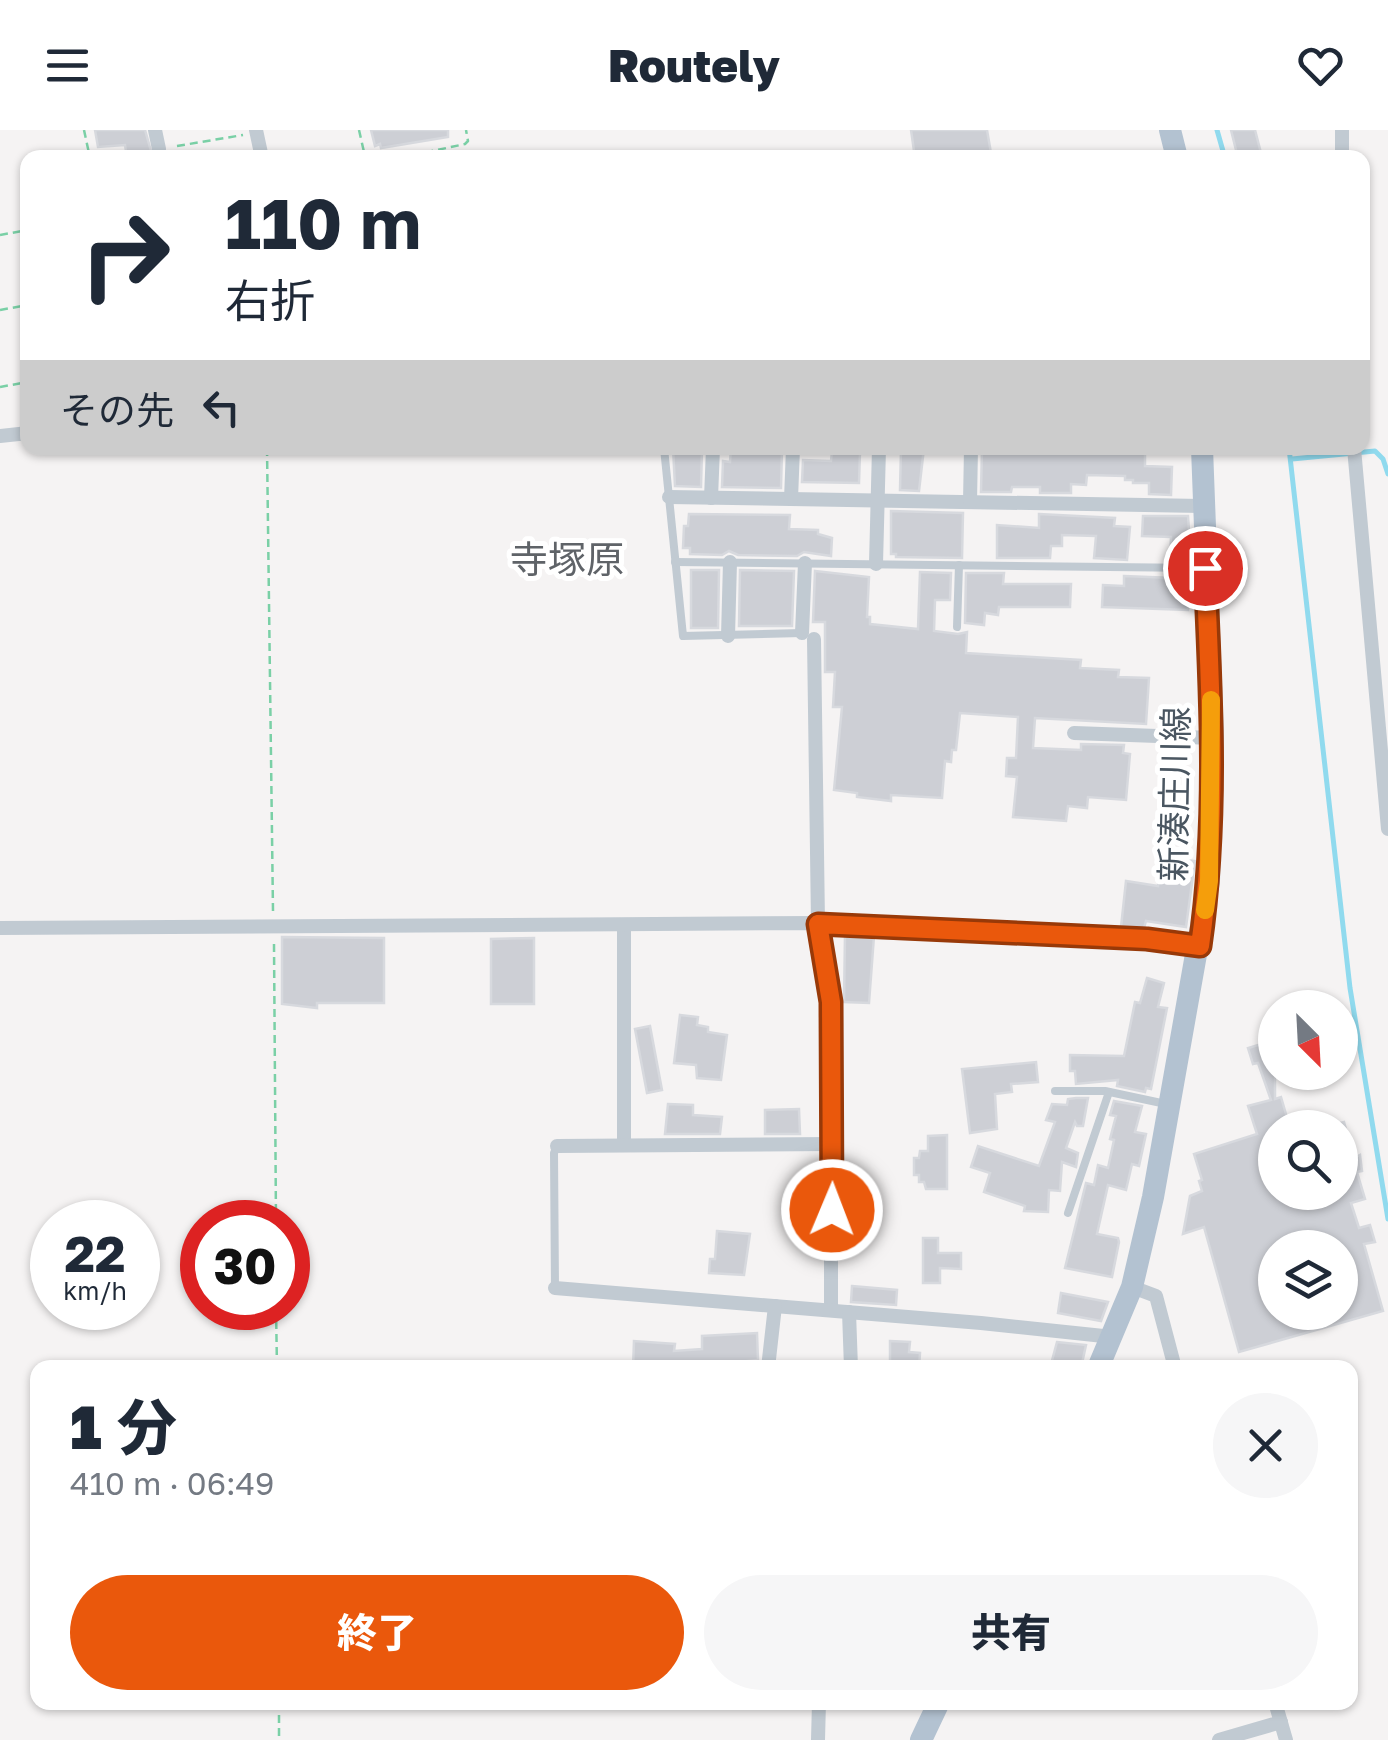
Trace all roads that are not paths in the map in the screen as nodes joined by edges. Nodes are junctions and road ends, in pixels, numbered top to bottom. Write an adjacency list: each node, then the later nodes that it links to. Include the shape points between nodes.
1 (155, 130): 2 (street)
2 (159, 150)
3 (665, 455): 10 (lane)
4 (712, 455): 11 (street)
5 (793, 455): 12 (street)
6 (879, 455): 13 (street)
7 (970, 455): 14 (street)
8 (1202, 455): 15 (main road, 新湊庄川線)
9 (1355, 455): 27 (street)
10 (669, 497): 11 (street); 16 (lane)
11 (711, 498): 12 (street)
12 (791, 499): 13 (street)
13 (878, 500): 14 (street); 19 (street)
14 (970, 502): 15 (street)
15 (1202, 506): 21 (main road, 新湊庄川線)
16 (675, 562): 17 (lane); 23 (lane, via 683,636)
17 (730, 562): 18 (lane); 23 (street)
18 (805, 563): 19 (lane); 24 (street)
19 (876, 564): 20 (lane)
20 (959, 565): 21 (lane); 22 (lane)
21 (1205, 568): 26 (main road, 新湊庄川線)
22 (958, 627)
23 (728, 636): 24 (lane)
24 (808, 636): 28 (street)
25 (1074, 733): 26 (street)
26 (1213, 738): 31 (main road, 新湊庄川線)
27 (1388, 829)
28 (818, 924): 29 (street); 31 (street); 35 (street, via 831,1002)
29 (624, 927): 30 (street); 37 (street)
30 (0, 928)
31 (1200, 946): 34 (main road, 新湊庄川線)
32 (1054, 1090): 33 (lane)
33 (1109, 1092): 34 (lane); 38 (lane)
34 (1170, 1105): 39 (main road, 新湊庄川線)
35 (833, 1144): 37 (street); 42 (street)
36 (557, 1146): 37 (street); 40 (lane)
37 (624, 1146)
38 (1068, 1214)
39 (1132, 1286): 44 (main road, 新湊庄川線); 48 (street, via 1156,1296)
40 (555, 1288): 41 (street)
41 (775, 1306): 42 (street); 45 (street)
42 (831, 1310): 43 (street)
43 (849, 1312): 44 (street); 46 (street)
44 (1112, 1337): 47 (main road, 新湊庄川線)
45 (769, 1360)
46 (851, 1360)
47 (1102, 1360)
48 (1173, 1360)
49 (819, 1710): 53 (street)
50 (935, 1710): 54 (main road)
51 (1277, 1710): 52 (street)
52 (1281, 1722): 55 (street); 56 (street)
53 (818, 1740)
54 (921, 1740)
55 (1220, 1740)
56 (1286, 1740)

